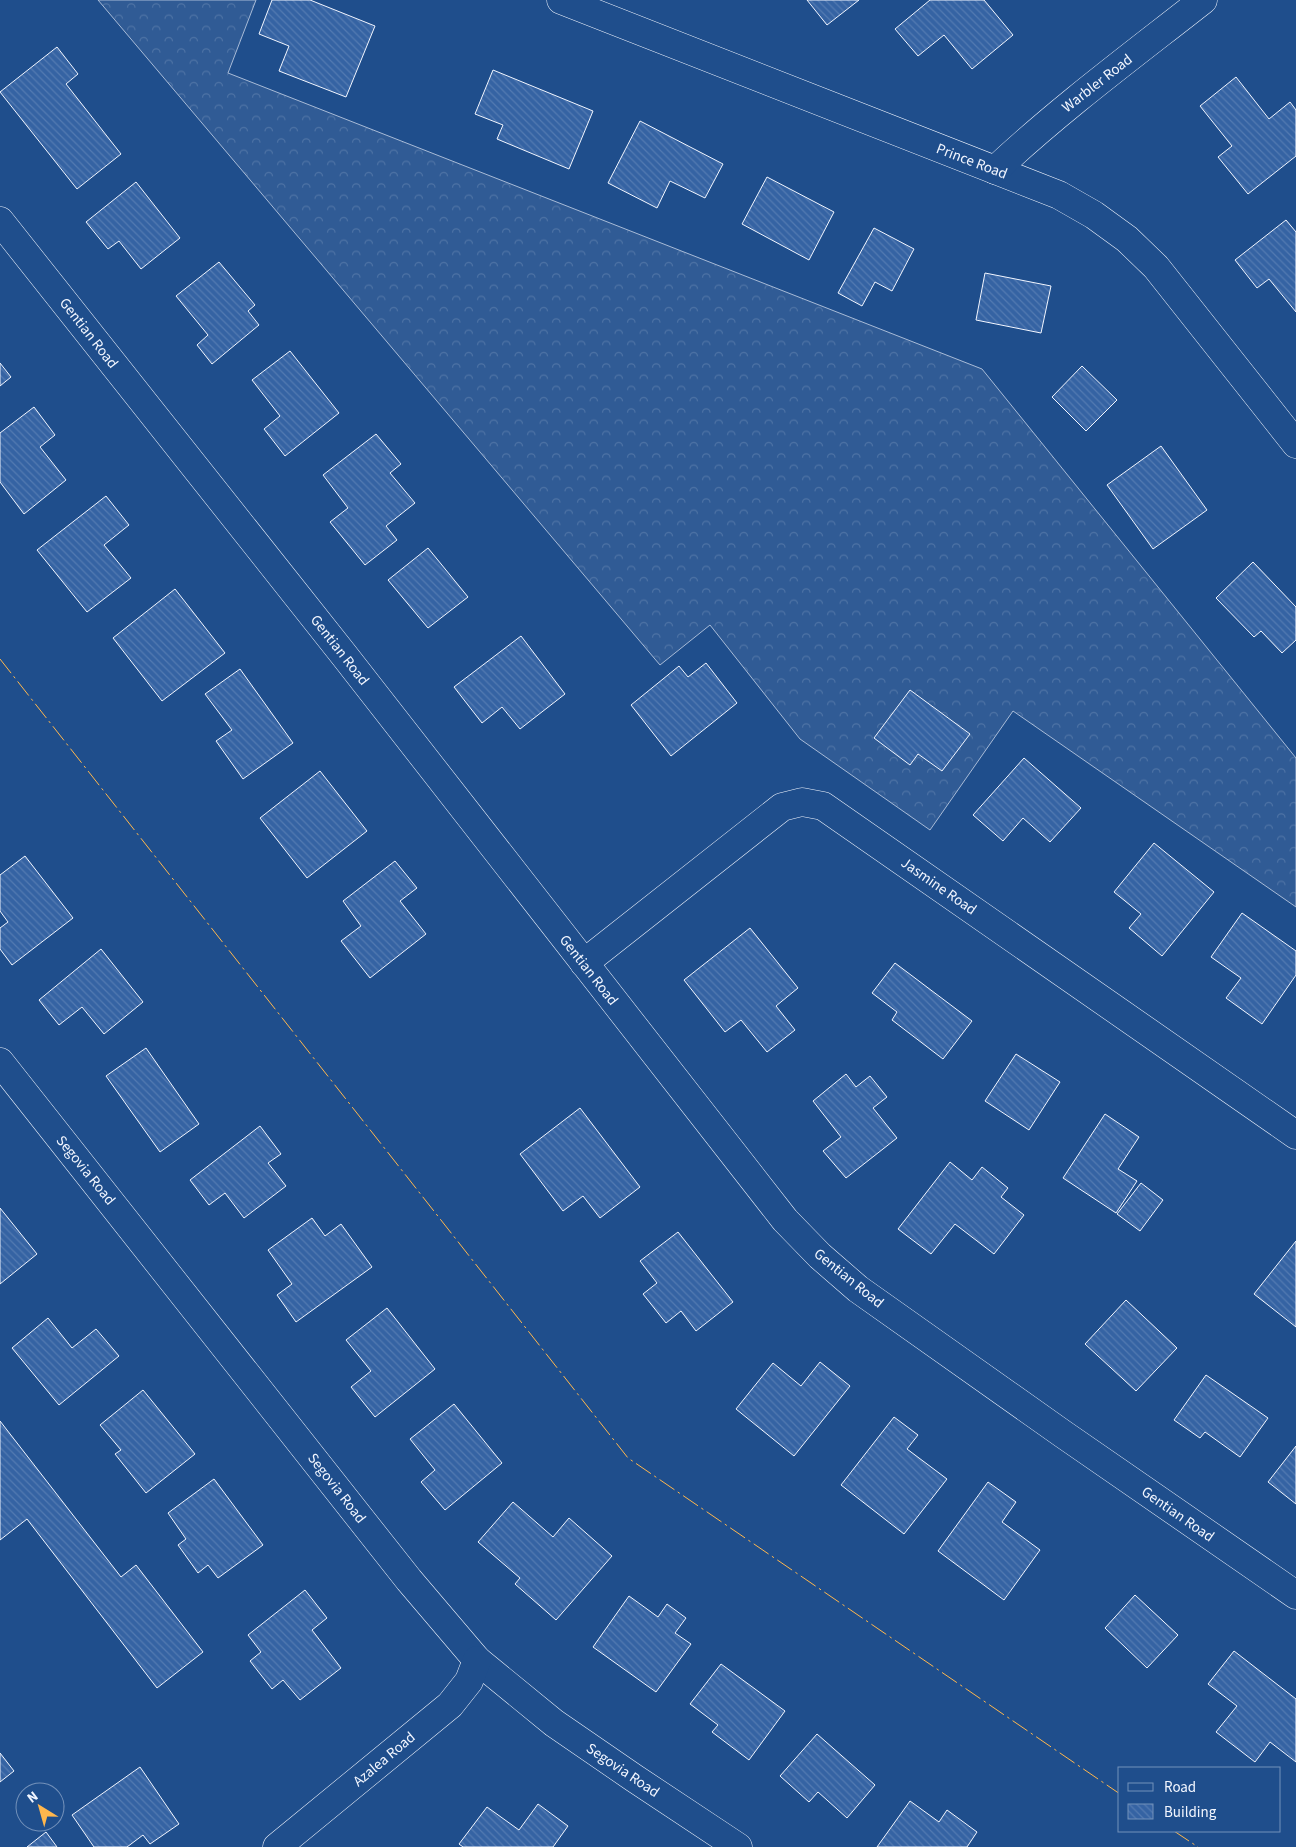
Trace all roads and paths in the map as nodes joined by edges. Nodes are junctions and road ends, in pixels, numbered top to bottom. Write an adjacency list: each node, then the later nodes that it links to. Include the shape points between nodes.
1 (561, 0): 3 (street, Prince Road)
2 (1203, 0): 4 (street, Warbler Road, via 1067,107)
3 (607, 8): 4 (street, Prince Road)
4 (995, 170): 6 (street, Prince Road, via 1059,195 1127,239 1156,267)
5 (0, 221): 7 (street, Gentian Road)
6 (1296, 444)
7 (584, 963): 9 (street, Jasmine Road, via 782,807 802,802 823,806); 10 (street, Gentian Road, via 785,1220 820,1256 858,1289)
8 (0, 1062): 11 (street, Segovia Road, via 409,1580)
9 (1296, 1135)
10 (1296, 1595)
11 (477, 1660): 12 (street, Azalea Road, via 468,1681 450,1705); 13 (street, Segovia Road, via 554,1723)
12 (277, 1847)
13 (738, 1847)

